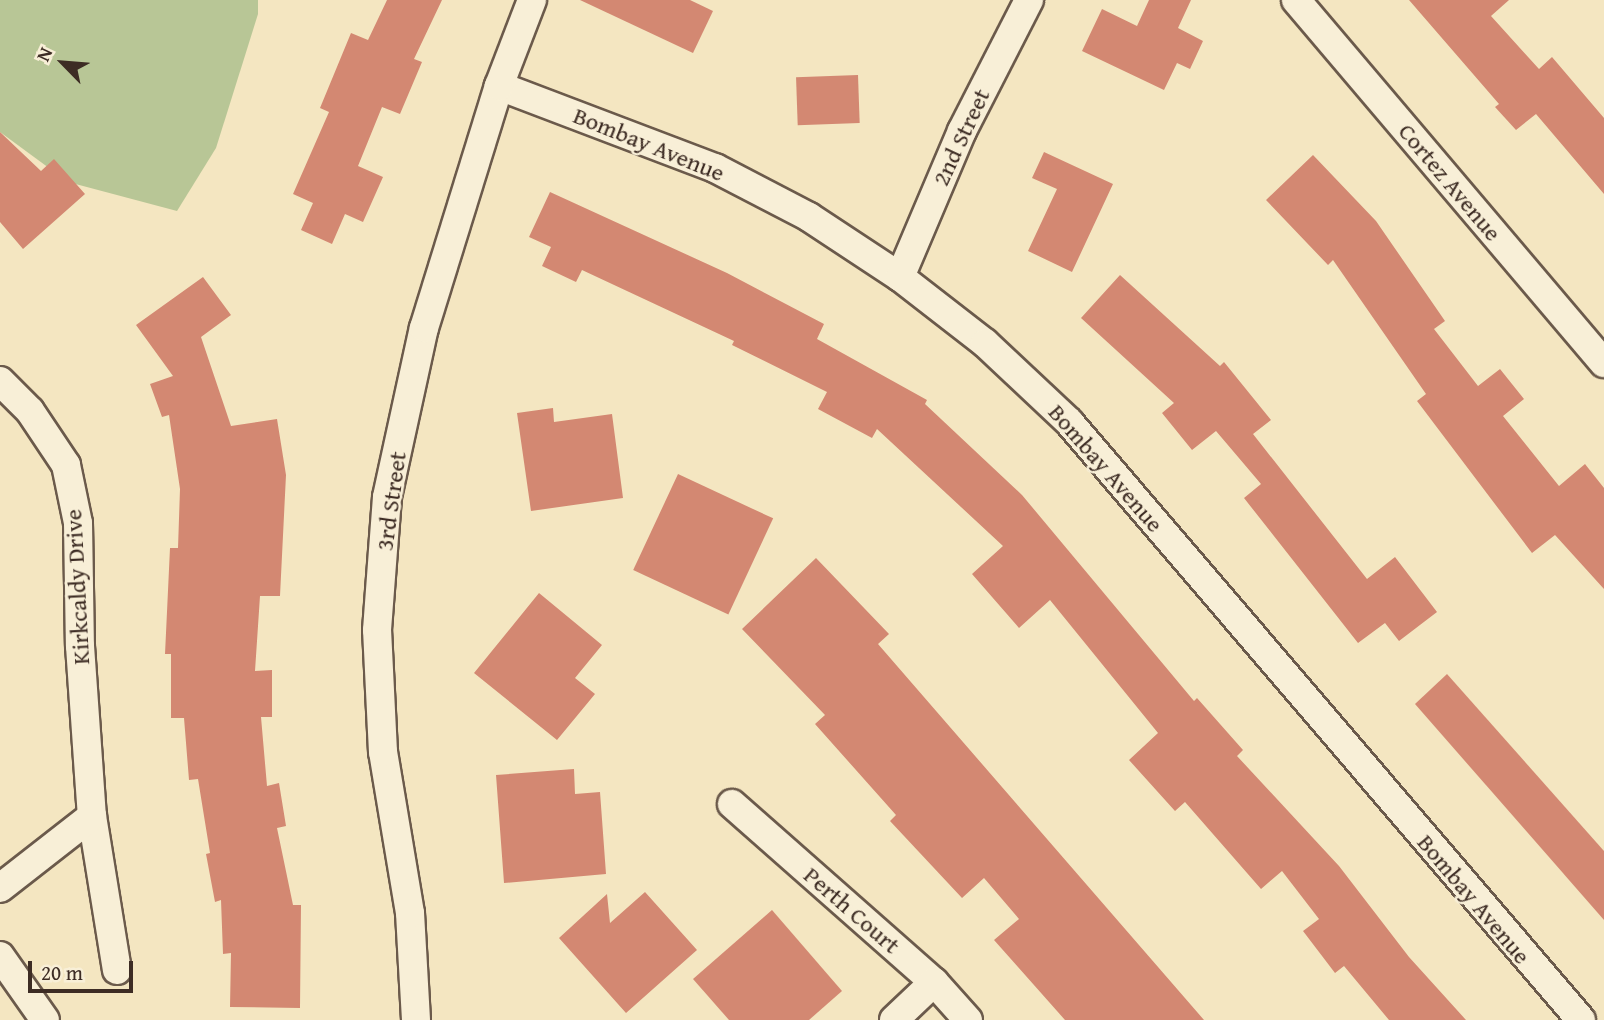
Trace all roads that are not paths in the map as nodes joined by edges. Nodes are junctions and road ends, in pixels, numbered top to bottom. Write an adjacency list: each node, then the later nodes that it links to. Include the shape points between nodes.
1 (532, 0): 4 (street, 3rd Street)
2 (1029, 0): 5 (street, 2nd Street, via 962,131)
3 (1296, 0): 6 (street, Cortez Avenue)
4 (499, 86): 5 (street, Bombay Avenue, via 715,167 809,217); 15 (street, 3rd Street, via 424,328 387,497 377,630 383,752 410,913)
5 (900, 277): 18 (street, Bombay Avenue, via 985,343 1069,422)
6 (1604, 363)
7 (0, 381): 9 (street, Kirkcaldy Drive, via 30,411 66,465 78,523 80,646)
8 (732, 804): 13 (street, Perth Court)
9 (92, 816): 10 (street); 12 (street, Kirkcaldy Drive)
10 (0, 888)
11 (0, 956): 14 (street)
12 (117, 970)
13 (934, 982): 16 (street); 17 (street, Perth Court)
14 (45, 1020)
15 (416, 1020)
16 (894, 1020)
17 (968, 1020)
18 (1581, 1020)

